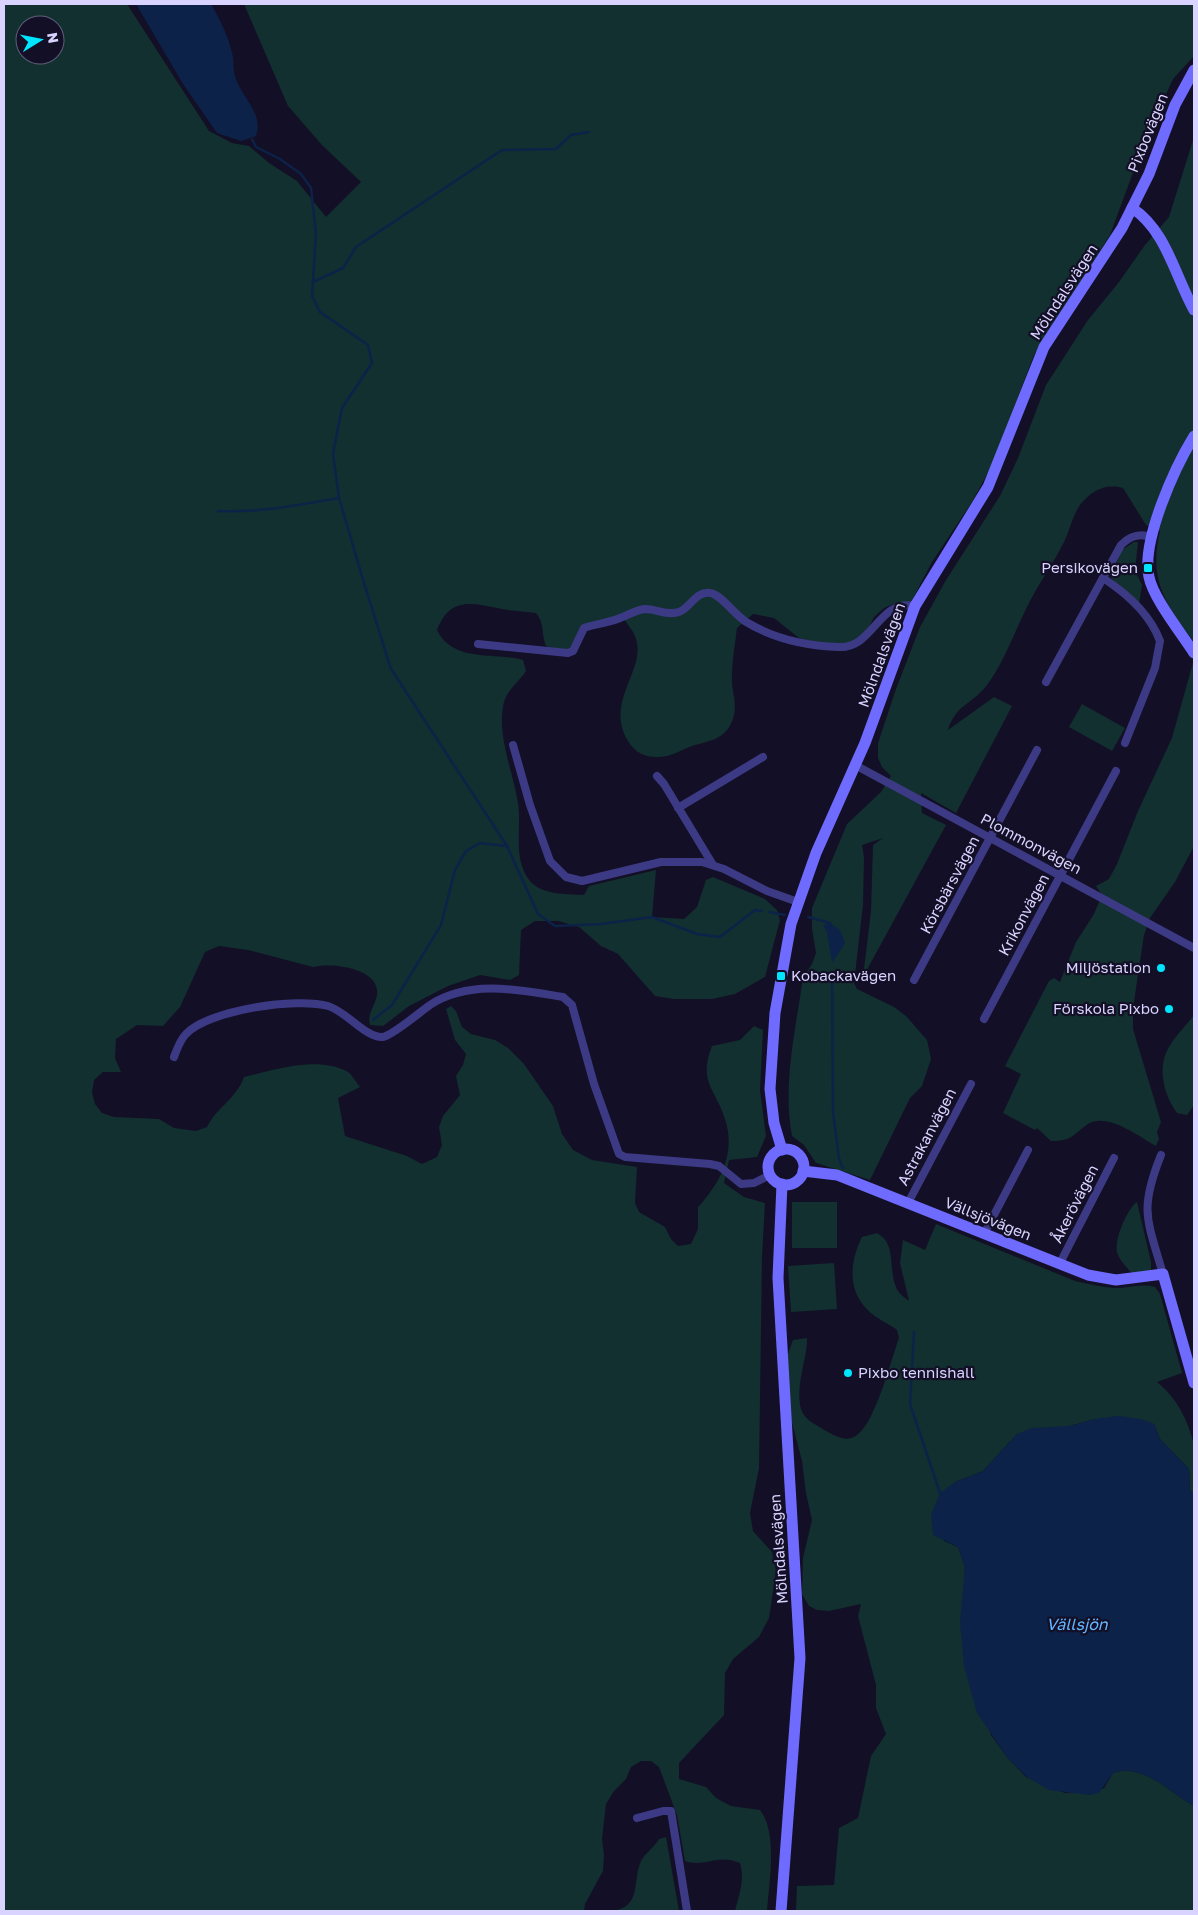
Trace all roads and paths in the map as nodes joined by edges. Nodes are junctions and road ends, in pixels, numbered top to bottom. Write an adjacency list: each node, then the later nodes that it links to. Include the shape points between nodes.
1 (1194, 70): 2 (street, Pixbovägen, via 1175,105 1149,174)
2 (1132, 208): 3 (street, via 1153,228); 7 (street, Mölndalsvägen, via 1109,251 1044,347 988,487)
3 (1194, 310)
4 (1194, 436): 5 (street, via 1181,458)
5 (1151, 537): 6 (street, via 1139,535 1126,539); 9 (street, via 1149,579)
6 (1102, 578): 10 (street); 11 (street, via 1132,600 1160,641 1155,668)
7 (915, 606): 8 (street, via 900,606 883,616 864,639 841,648 810,645 771,633 748,623 718,596 707,592 701,593 676,613 638,610 584,628 573,651 568,654); 15 (street, Mölndalsvägen, via 881,704)
8 (478, 644)
9 (1194, 653)
10 (1046, 682)
11 (1124, 742)
12 (513, 745): 20 (street, via 550,861 566,877 575,881 593,880 680,860)
13 (1037, 750): 19 (street, Körsbärsvägen)
14 (763, 757): 18 (street)
15 (855, 765): 19 (street, Plommonvägen); 22 (street, Mölndalsvägen, via 828,822)
16 (1116, 771): 21 (street, Krikonvägen)
17 (657, 776): 18 (street)
18 (678, 808): 20 (street)
19 (990, 838): 21 (street, Plommonvägen); 24 (street, Körsbärsvägen)
20 (713, 865): 22 (street, via 766,891)
21 (1061, 876): 23 (street, Plommonvägen); 25 (street, Krikonvägen)
22 (798, 902): 28 (street, Mölndalsvägen, via 777,998 770,1069 772,1106)
23 (1193, 946)
24 (914, 980)
25 (984, 1019)
26 (174, 1058): 33 (street, via 180,1042 193,1029 222,1016 252,1008 290,1004 329,1006 352,1018 369,1033 382,1037 432,1004 462,991 476,988 563,997 572,1005 594,1084 620,1154 719,1166 741,1184 754,1183)
27 (971, 1084): 35 (street, Astrakanvägen)
28 (782, 1150): 32 (street, via 798,1154); 33 (street, via 770,1160)
29 (1028, 1150): 36 (street)
30 (1161, 1155): 38 (street, via 1150,1184 1146,1208)
31 (1114, 1158): 37 (street, Åkerövägen)
32 (803, 1171): 34 (street, via 797,1181); 35 (street, Vällsjövägen, via 837,1175)
33 (770, 1175): 34 (street)
34 (782, 1184): 42 (street, Mölndalsvägen, via 778,1278 800,1658)
35 (908, 1203): 36 (street, Vällsjövägen)
36 (984, 1234): 37 (street, Vällsjövägen)
37 (1060, 1263): 38 (street, Vällsjövägen, via 1116,1280)
38 (1163, 1274): 39 (street)
39 (1194, 1383)
40 (637, 1818): 41 (street, via 671,1811)
41 (687, 1911)
42 (781, 1911)

